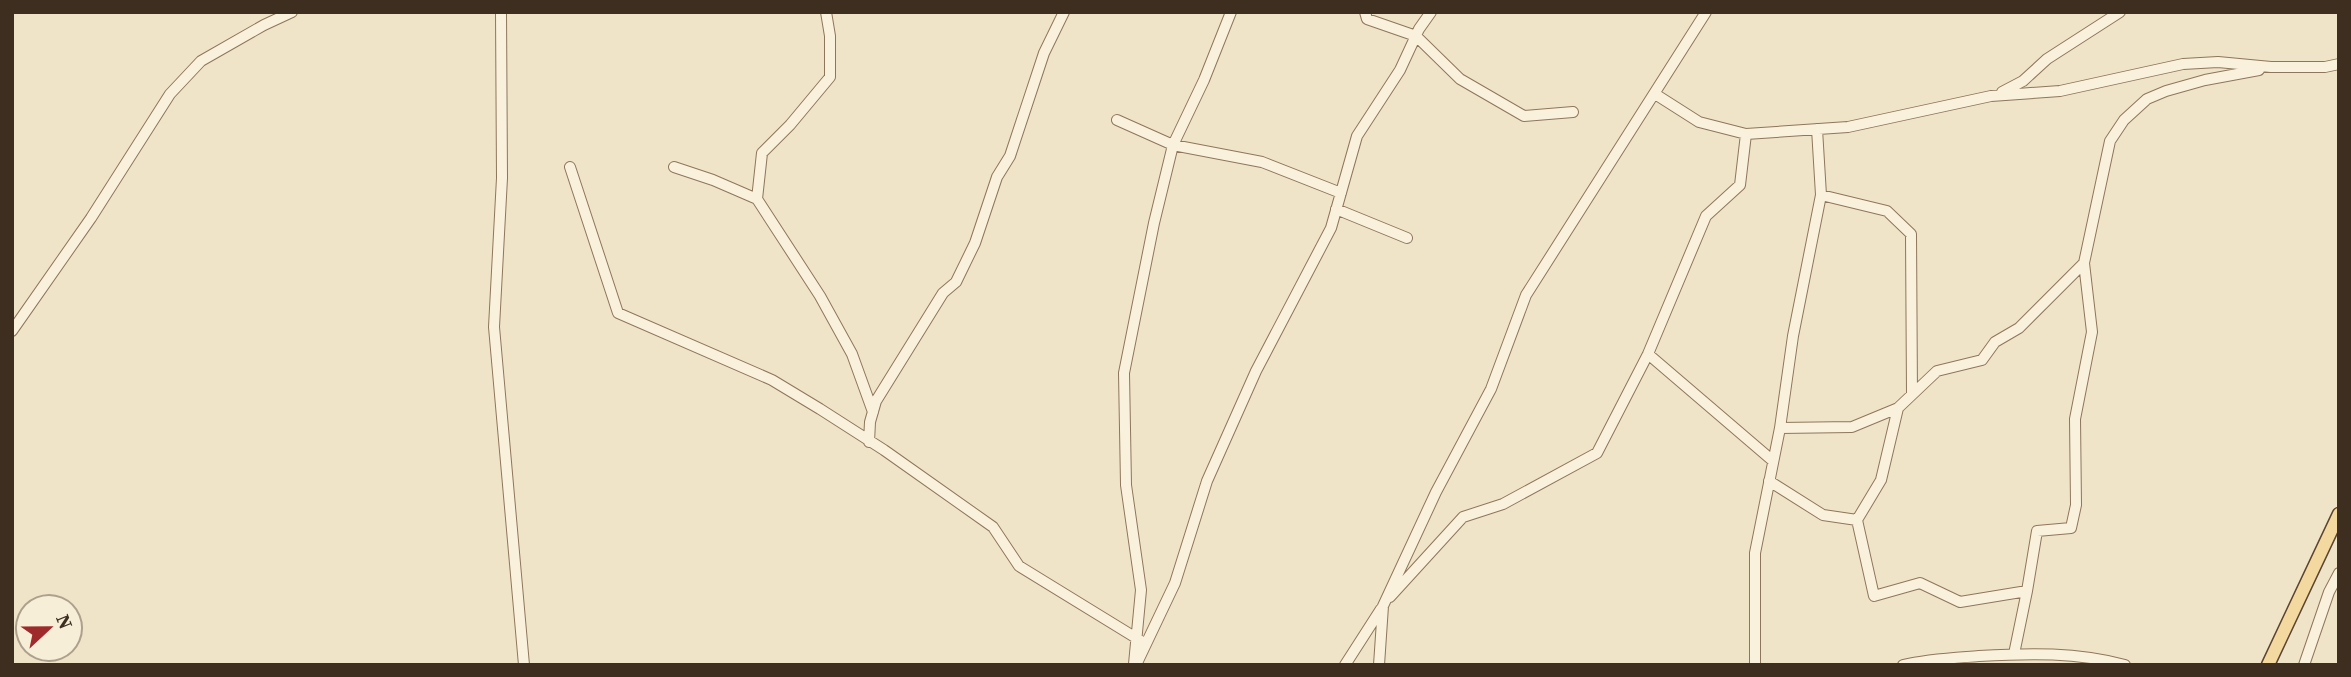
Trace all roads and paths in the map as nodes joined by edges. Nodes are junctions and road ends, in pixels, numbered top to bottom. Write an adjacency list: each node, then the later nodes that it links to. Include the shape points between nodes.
1 (292, 12): 28 (street, via 201,61 170,94)
2 (501, 12): 46 (street, via 502,178 494,327)
3 (826, 12): 24 (street, via 830,77 762,153)
4 (1064, 12): 32 (street, via 1044,53 975,243 956,282 943,293)
5 (1231, 12): 19 (street)
6 (1365, 12): 10 (street, via 1367,19)
7 (1431, 12): 10 (street)
8 (1706, 12): 13 (street)
9 (2120, 12): 14 (street, via 2047,59 2023,81)
10 (1416, 36): 15 (street, via 1460,79 1524,116); 22 (street, via 1357,136)
11 (2339, 64): 12 (street)
12 (2284, 67): 14 (street, via 2183,64 2060,91); 27 (street, via 2166,91 2147,99 2124,120 2110,141)
13 (1655, 94): 18 (street, via 1699,122); 41 (street, via 1526,295 1491,389)
14 (1992, 96): 17 (street, via 1849,127)
15 (1573, 112)
16 (1117, 120): 19 (street)
17 (1817, 129): 18 (street); 23 (street)
18 (1746, 134): 29 (street, via 1740,185 1706,216)
19 (1173, 145): 22 (street, via 1262,162); 42 (street, via 1124,373 1126,485 1141,590)
20 (570, 167): 34 (street, via 618,313 772,380)
21 (674, 167): 24 (street)
22 (1341, 193): 25 (street)
23 (1821, 195): 30 (street, via 1887,211 1911,234); 33 (street)
24 (757, 199): 32 (street, via 852,354)
25 (1336, 209): 26 (street); 43 (street, via 1331,228 1256,371 1207,481 1175,583)
26 (1407, 238)
27 (2084, 263): 30 (street, via 2019,328 1995,342 1982,360 1937,371); 40 (street, via 2092,332 2075,419 2076,505 2071,528 2037,531)
28 (12, 331)
29 (1648, 354): 35 (street); 41 (street, via 1597,453 1503,505 1463,517)
30 (1912, 394): 31 (street)
31 (1898, 408): 33 (street, via 1852,427); 38 (street, via 1881,480)
32 (873, 412): 34 (street)
33 (1780, 428): 35 (street)
34 (869, 442): 42 (street, via 993,527 1019,566)
35 (1773, 461): 36 (street)
36 (1769, 481): 38 (street, via 1823,515); 50 (street, via 1755,553)
37 (2339, 514): 53 (main road)
38 (1857, 520): 40 (street, via 1874,596 1920,583 1960,602)
39 (2339, 573): 54 (street)
40 (2027, 590): 44 (street)
41 (1383, 606): 48 (street); 49 (street)
42 (1136, 638): 43 (street); 47 (street)
43 (1146, 644): 47 (street)
44 (2014, 654): 45 (street); 52 (street, via 2093,656)
45 (1925, 662): 51 (street)
46 (524, 665)
47 (1135, 665)
48 (1345, 665)
49 (1379, 665)
50 (1755, 665)
51 (1903, 665)
52 (2126, 665)
53 (2268, 665)
54 (2304, 665)

